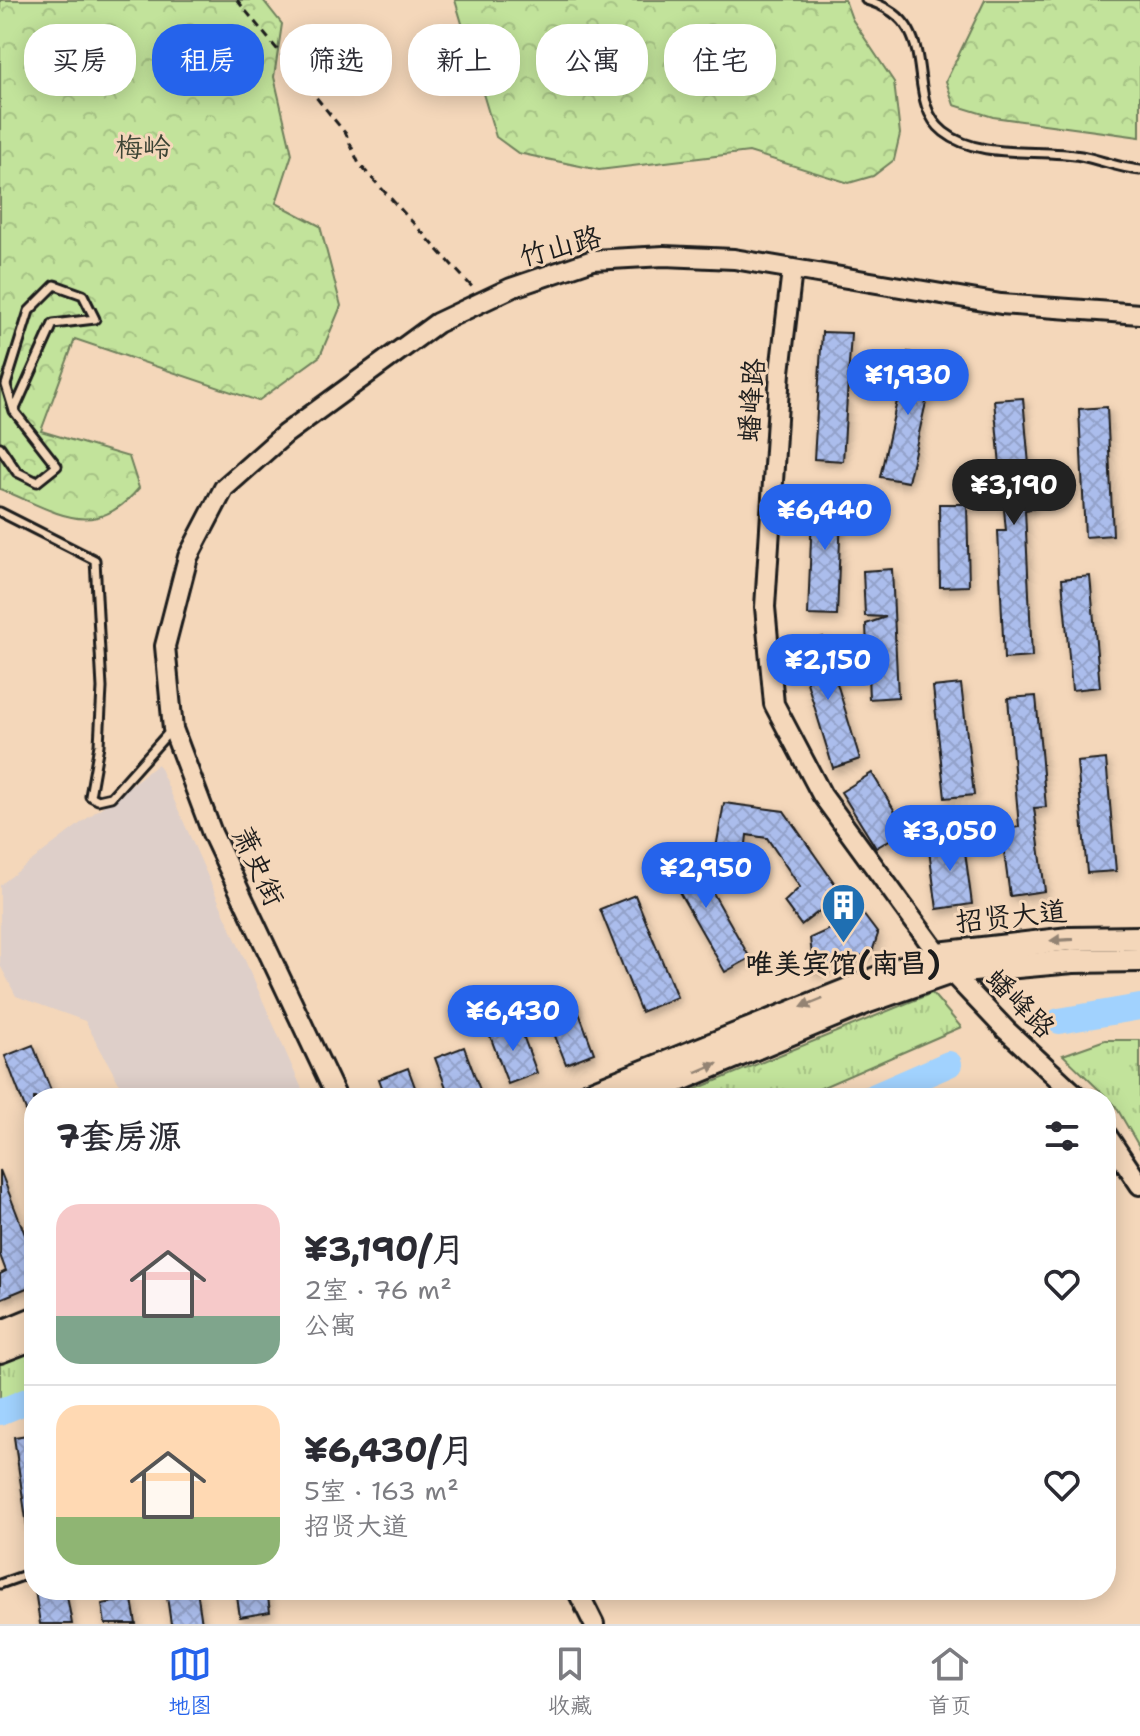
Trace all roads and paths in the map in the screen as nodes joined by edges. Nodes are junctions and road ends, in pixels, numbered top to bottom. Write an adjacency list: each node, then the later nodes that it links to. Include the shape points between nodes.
1 (237, 0): 5 (path, via 346,134 359,164)
2 (866, 0): 3 (lane, via 888,6 918,48 926,106 942,131 985,148 1081,156)
3 (1140, 170)
4 (792, 270): 5 (street, 竹山路, via 734,259 593,260); 6 (street, 竹山路, via 1001,304); 13 (street, 蟠峰路, via 765,607 774,704 822,795)
5 (484, 301): 10 (street, 竹山路, via 437,323 285,434 224,488 188,557)
6 (1140, 314)
7 (14, 411): 7 (lane, via 6,385 29,311 55,285 83,295 95,319 53,324); 8 (lane, via 57,466 37,482 17,472)
8 (0, 447)
9 (0, 512): 11 (lane, via 95,560 102,688 90,796 111,797)
10 (165, 646): 11 (street, 萧史街)
11 (173, 729): 16 (street, 萧史街, via 212,833)
12 (1140, 938): 13 (main road, 招贤大道, one-way to 13, via 1069,939)
13 (938, 954): 15 (street, 蟠峰路); 17 (main road, 招贤大道, one-way to 17)
14 (1140, 960): 15 (main road, 招贤大道)
15 (951, 972): 18 (main road, 招贤大道, one-way to 15); 19 (street, 蟠峰路)
16 (332, 1088)
17 (604, 1088)
18 (659, 1088)
19 (1068, 1088)
20 (1116, 1149): 21 (street)
21 (1140, 1185)
22 (24, 1323): 23 (main road)
23 (0, 1333)
24 (24, 1342): 25 (main road)
25 (0, 1351)
26 (24, 1576): 27 (lane)
27 (0, 1584)
28 (582, 1600): 29 (street)
29 (594, 1624)

